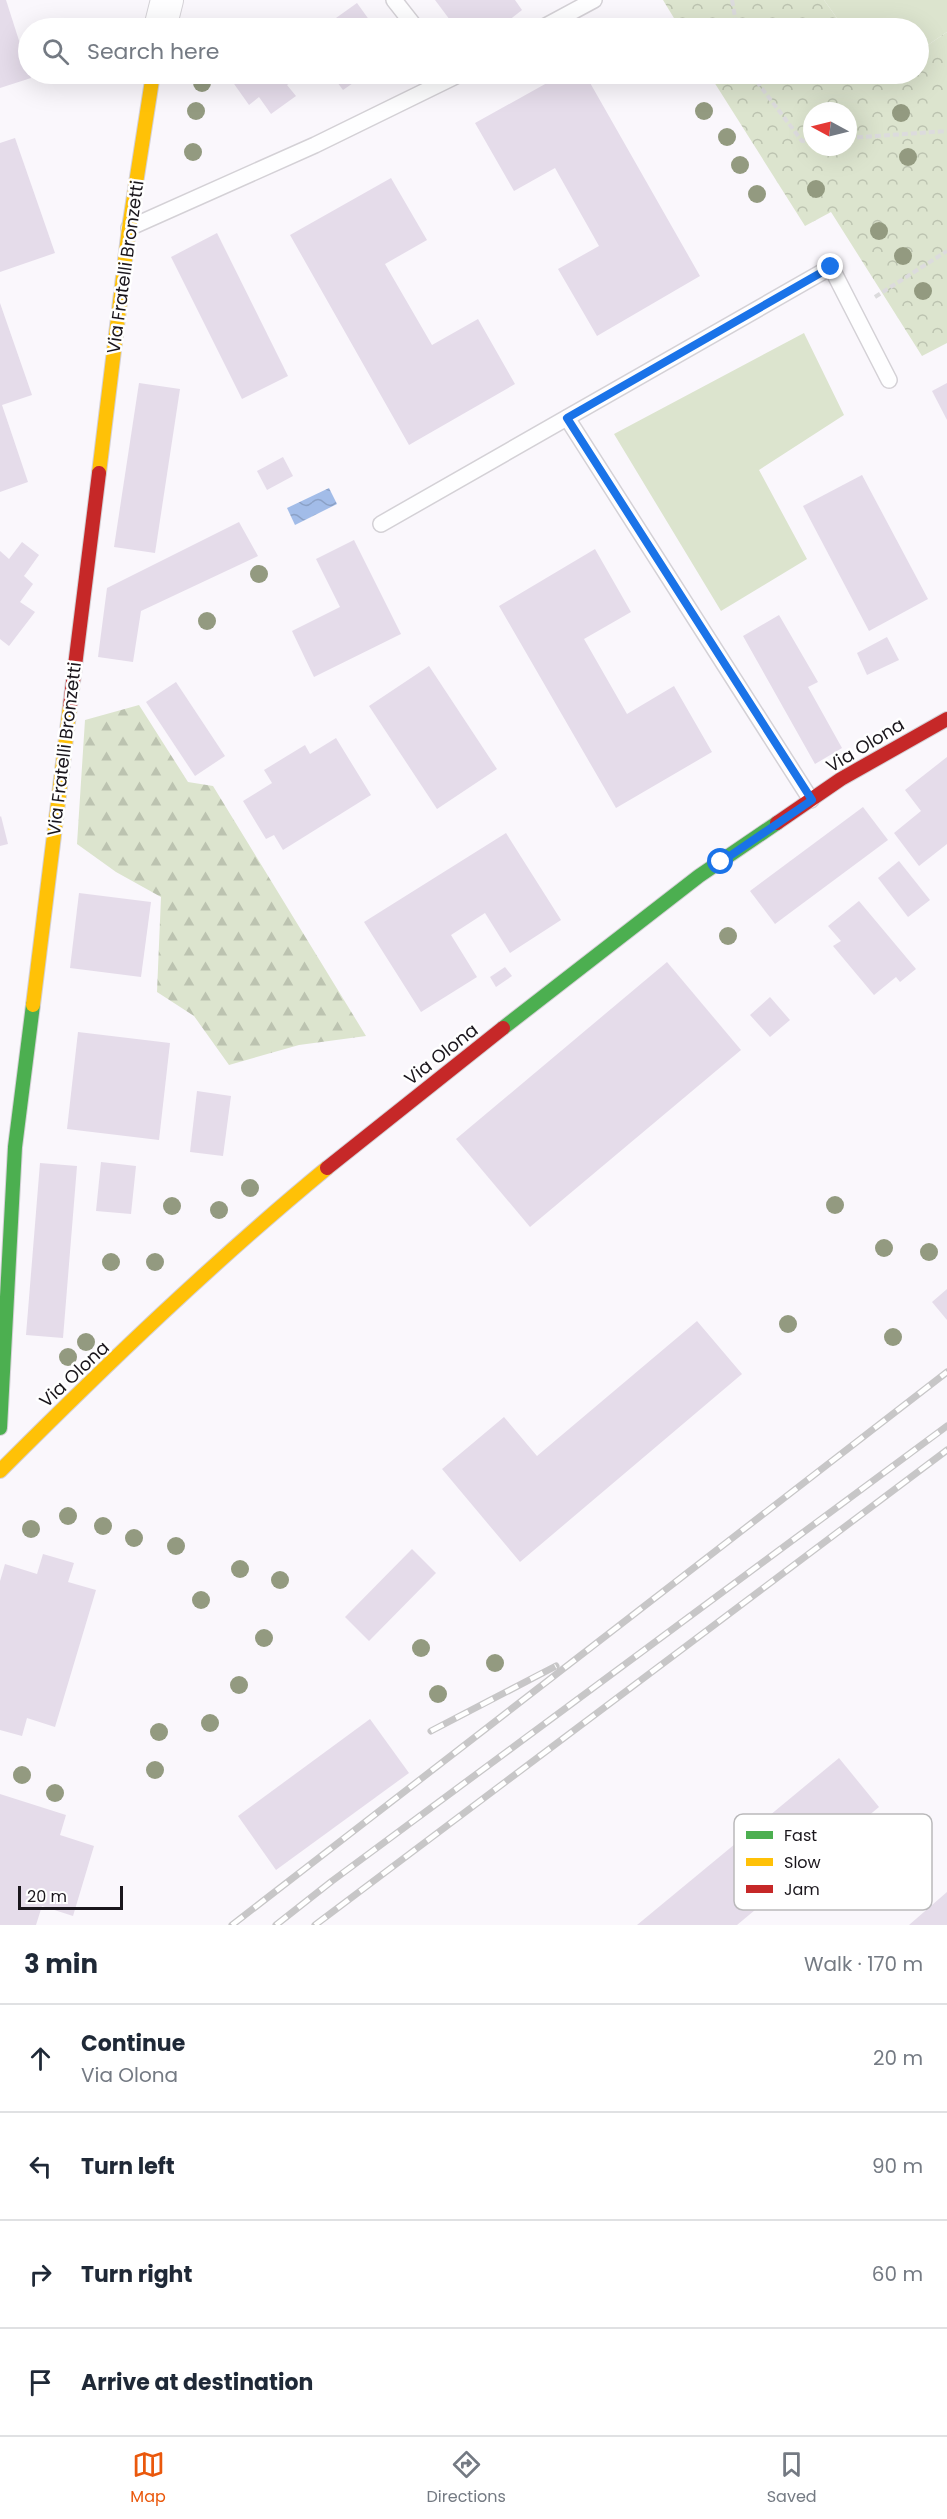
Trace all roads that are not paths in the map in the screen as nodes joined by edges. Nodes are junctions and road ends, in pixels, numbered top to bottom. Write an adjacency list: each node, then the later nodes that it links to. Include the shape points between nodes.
1 (167, 0): 4 (street)
2 (393, 0): 5 (lane)
3 (594, 0): 6 (lane)
4 (162, 18)
5 (408, 18)
6 (561, 18)
7 (151, 84): 9 (street, Via Fratelli Bronzetti)
8 (436, 84): 9 (lane, via 315,145)
9 (129, 228): 15 (street, Via Fratelli Bronzetti)
10 (890, 380): 11 (lane, via 831,267)
11 (567, 418): 12 (lane); 14 (lane)
12 (381, 524)
13 (947, 718): 14 (street, Via Olona)
14 (812, 800): 17 (street, Via Olona, via 699,876 281,1206 83,1388)
15 (8, 1150): 16 (street, Via Fratelli Bronzetti)
16 (0, 1428)
17 (0, 1471)

